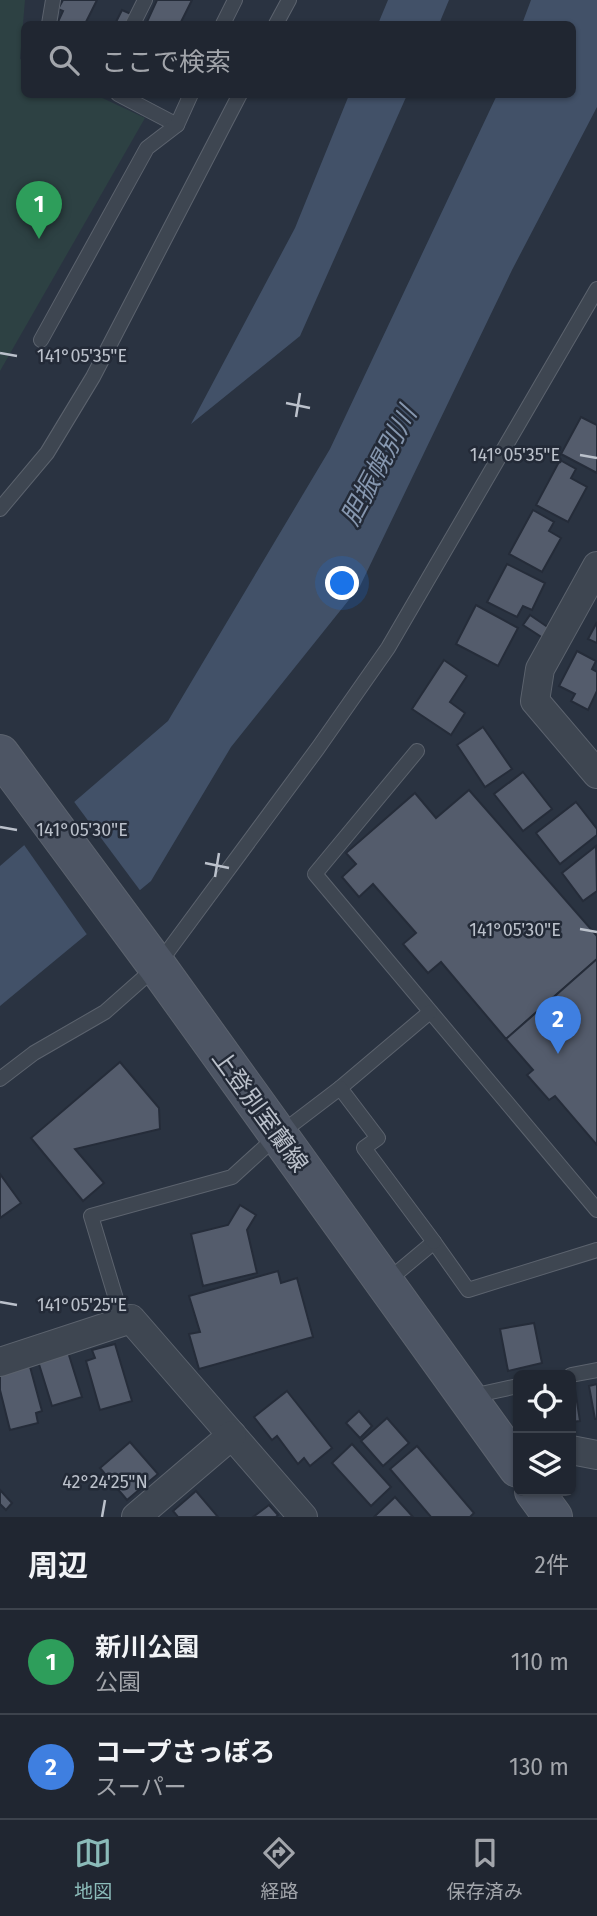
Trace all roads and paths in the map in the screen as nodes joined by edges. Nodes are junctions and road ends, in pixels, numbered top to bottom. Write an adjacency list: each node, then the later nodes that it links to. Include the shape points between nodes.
1 (53, 0): 5 (lane)
2 (145, 0): 6 (lane)
3 (235, 0): 7 (lane)
4 (289, 0): 8 (lane)
5 (50, 21)
6 (134, 21)
7 (224, 21)
8 (278, 21)
9 (126, 98): 12 (lane)
10 (189, 98): 12 (lane)
11 (238, 98): 15 (lane, via 93,377 47,453)
12 (177, 125): 14 (lane, via 147,148)
13 (597, 289): 20 (lane, via 387,648 318,748)
14 (41, 340)
15 (0, 509)
16 (597, 566): 19 (street, via 540,669 535,701)
17 (417, 751): 21 (lane, via 315,874)
18 (0, 754): 20 (main road, 上登別室蘭線)
19 (597, 774)
20 (150, 957): 22 (lane, via 105,1012 34,1053); 24 (main road, 上登別室蘭線)
21 (430, 1012): 23 (lane); 25 (lane)
22 (0, 1079)
23 (340, 1088): 24 (lane); 26 (lane, via 377,1138 364,1148)
24 (276, 1136): 28 (main road, 上登別室蘭線); 29 (lane, via 232,1177 91,1216)
25 (597, 1210)
26 (434, 1242): 27 (lane, via 468,1290); 28 (lane)
27 (597, 1250)
28 (385, 1283): 34 (main road, 上登別室蘭線)
29 (123, 1322): 30 (street); 35 (street, via 131,1320)
30 (0, 1362)
31 (597, 1370): 32 (lane)
32 (576, 1374)
33 (513, 1387): 34 (lane)
34 (467, 1397): 38 (main road, 上登別室蘭線)
35 (232, 1435): 40 (street); 41 (street)
36 (576, 1451): 37 (street)
37 (597, 1455)
38 (513, 1461)
39 (538, 1496): 42 (main road)
40 (136, 1517)
41 (303, 1517)
42 (553, 1517)

